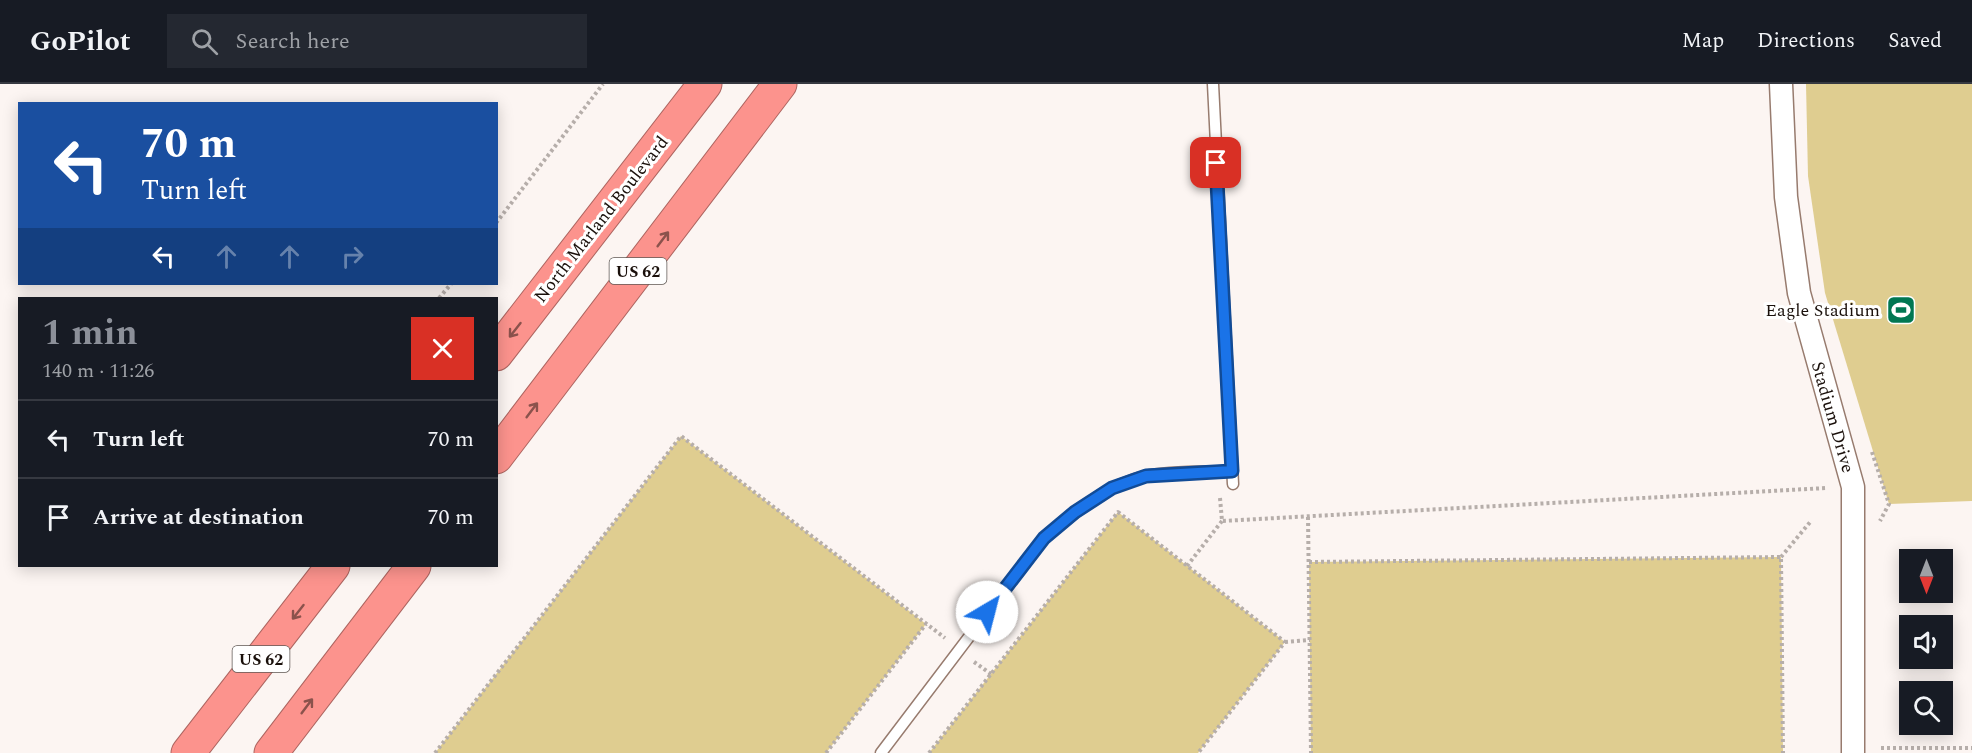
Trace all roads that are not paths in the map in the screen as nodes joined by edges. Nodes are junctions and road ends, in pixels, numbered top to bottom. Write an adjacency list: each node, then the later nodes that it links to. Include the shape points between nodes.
1 (705, 84): 5 (highway, North Marland Boulevard, one-way to 5)
2 (780, 84): 6 (highway, US 62, one-way to 2)
3 (1213, 84): 7 (lane)
4 (1781, 84): 14 (street, Stadium Drive, via 1786,197 1799,293 1853,487)
5 (498, 351)
6 (498, 454)
7 (1232, 471): 8 (lane); 13 (lane, via 1146,476 1112,488 1075,512 1044,538)
8 (1233, 484)
9 (332, 567): 11 (highway, US 62, one-way to 11)
10 (413, 567): 12 (highway, one-way to 10)
11 (188, 753)
12 (272, 753)
13 (880, 753)
14 (1853, 753)

